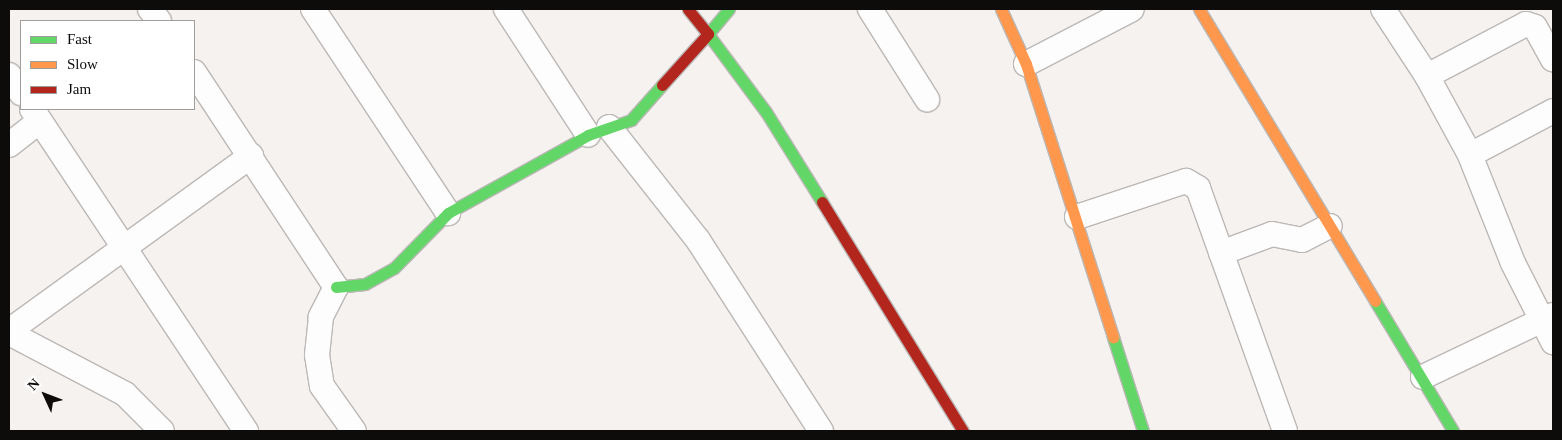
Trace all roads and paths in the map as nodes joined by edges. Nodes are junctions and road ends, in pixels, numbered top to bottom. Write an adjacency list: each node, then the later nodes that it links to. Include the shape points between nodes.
1 (150, 9): 11 (street)
2 (313, 9): 26 (street)
3 (506, 9): 22 (street)
4 (688, 9): 12 (street)
5 (729, 9): 12 (street)
6 (870, 9): 19 (street)
7 (1001, 9): 14 (street)
8 (1132, 9): 14 (street)
9 (1383, 9): 17 (street)
10 (1208, 13): 28 (street)
11 (158, 20)
12 (708, 34): 22 (street, via 631,120); 39 (street, via 766,112)
13 (1553, 59): 17 (street, via 1535,27 1526,24)
14 (1026, 64): 27 (street)
15 (195, 73): 25 (street)
16 (9, 75): 18 (street)
17 (1427, 76): 24 (street)
18 (20, 92)
19 (927, 99)
20 (1553, 111): 24 (street)
21 (36, 115): 23 (street); 29 (street)
22 (599, 131): 26 (street); 38 (street, via 698,240)
23 (9, 145)
24 (1470, 154): 32 (street)
25 (251, 156): 29 (street); 31 (street)
26 (448, 213): 31 (street, via 394,268 365,284)
27 (1077, 217): 30 (street, via 1186,181 1198,188); 40 (street)
28 (1330, 226): 30 (street, via 1302,240 1272,234); 34 (street)
29 (122, 245): 33 (street); 36 (street)
30 (1221, 253): 41 (street)
31 (336, 287): 37 (street, via 321,317 317,355 322,386)
32 (1550, 327): 34 (street)
33 (9, 332): 35 (street, via 125,394)
34 (1423, 377): 42 (street)
35 (162, 431)
36 (246, 431)
37 (354, 431)
38 (821, 431)
39 (962, 431)
40 (1143, 431)
41 (1285, 431)
42 (1453, 431)

